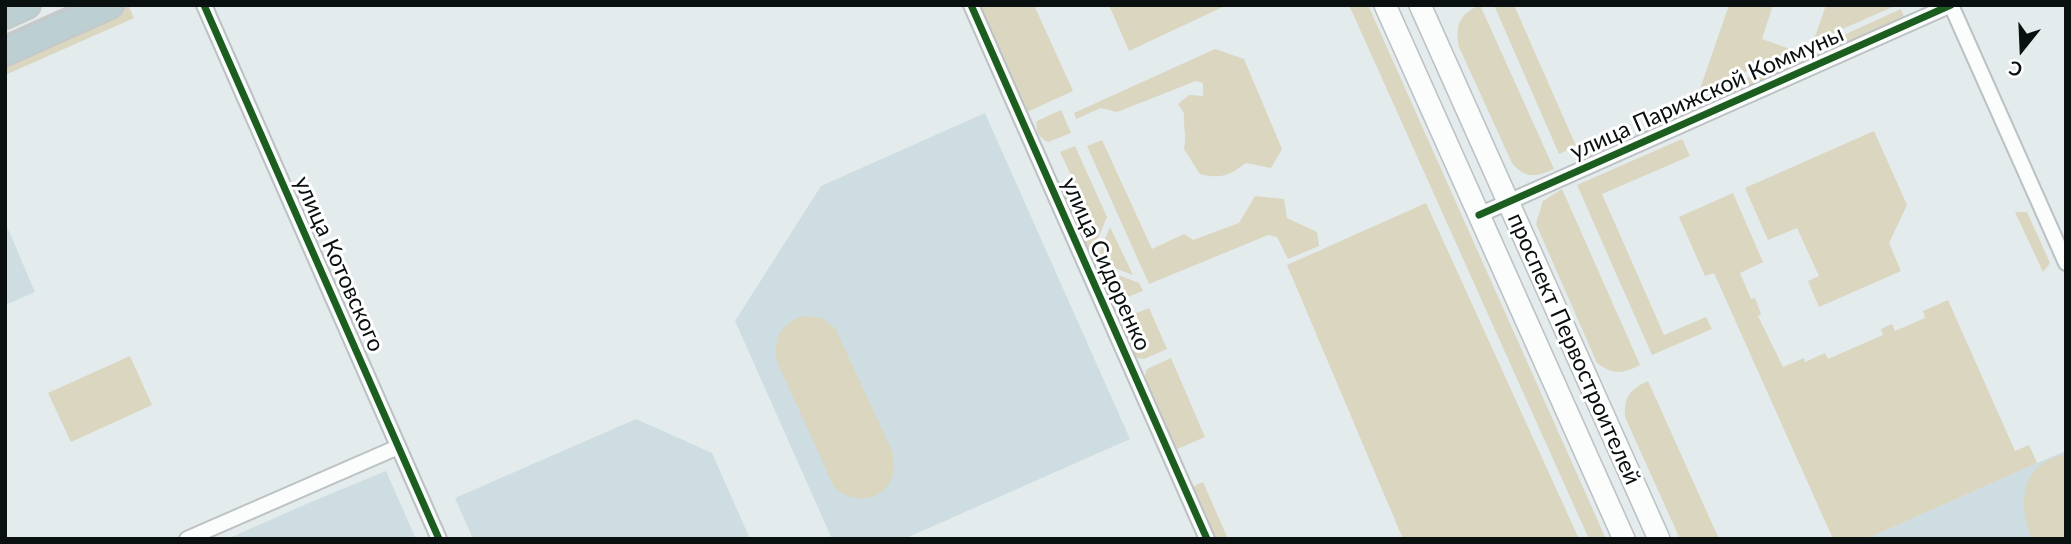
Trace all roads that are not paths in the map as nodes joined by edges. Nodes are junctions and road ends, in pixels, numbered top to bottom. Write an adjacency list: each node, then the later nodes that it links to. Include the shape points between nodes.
1 (27, 5): 8 (highway)
2 (110, 5): 9 (highway)
3 (204, 5): 13 (street, улица Котовского)
4 (971, 5): 16 (street, улица Сидоренко)
5 (1385, 5): 11 (main road, проспект Первостроителей)
6 (1420, 5): 10 (main road, проспект Первостроителей)
7 (1951, 5): 10 (street, улица Парижской Коммуны); 12 (street)
8 (5, 15)
9 (5, 52)
10 (1508, 203): 11 (street, улица Парижской Коммуны); 18 (main road, проспект Первостроителей)
11 (1479, 215): 17 (main road, проспект Первостроителей)
12 (2066, 264)
13 (398, 447): 14 (street); 15 (street, улица Котовского)
14 (187, 539)
15 (439, 539)
16 (1206, 539)
17 (1624, 539)
18 (1659, 539)

